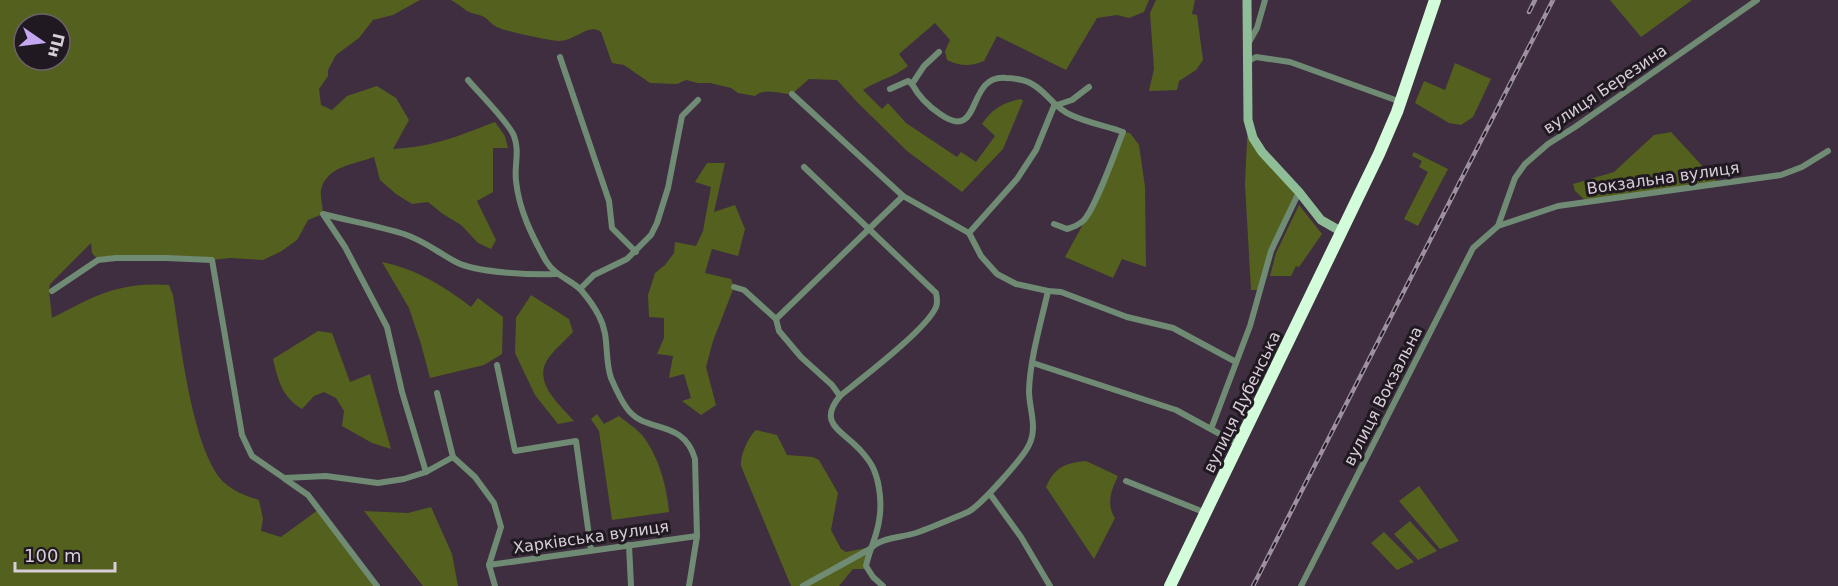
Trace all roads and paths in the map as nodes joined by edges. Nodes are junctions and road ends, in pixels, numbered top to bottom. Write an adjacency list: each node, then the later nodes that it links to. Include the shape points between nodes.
1 (1247, 0): 5 (street)
2 (1265, 0): 5 (street, via 1257,28)
3 (1435, 0): 15 (highway, вулиця Дубенська)
4 (1757, 0): 22 (street, вулиця Березина, via 1548,144 1515,178)
5 (1247, 44): 8 (street)
6 (939, 52): 10 (street)
7 (560, 57): 26 (street, via 609,201 612,228)
8 (1247, 62): 15 (street, via 1256,57 1290,62); 19 (street, via 1248,120 1253,138)
9 (468, 80): 27 (street, via 513,133 518,151 519,204 546,262)
10 (912, 84): 12 (street, via 908,81); 16 (street, via 922,100 958,122 973,111 983,85 991,79 1004,77 1032,84)
11 (1089, 87): 16 (street, via 1072,100)
12 (890, 89)
13 (792, 94): 20 (street)
14 (698, 99): 26 (street, via 682,116 657,223)
15 (1401, 102): 24 (highway, вулиця Дубенська)
16 (1054, 106): 21 (street, via 1124,132 1086,218 1067,230); 25 (street, via 1036,150 1017,179)
17 (1828, 151): 22 (street, Вокзальна вулиця, via 1781,175 1558,206)
18 (804, 167): 23 (street)
19 (1299, 192): 24 (street, via 1321,220); 33 (street, via 1271,251)
20 (903, 196): 23 (street); 25 (street)
21 (1054, 224)
22 (1498, 225): 59 (street, вулиця Вокзальна, via 1473,249)
23 (869, 229): 32 (street); 37 (street, via 936,293 938,301 922,324)
24 (1342, 232): 39 (highway, вулиця Дубенська)
25 (969, 233): 31 (street, via 981,256 997,274 1016,284)
26 (636, 252): 29 (street, via 594,275)
27 (556, 274): 29 (street); 41 (street, via 531,276 469,267 404,234 323,214 387,327)
28 (734, 287): 32 (street, via 744,290)
29 (580, 289): 46 (street, via 606,332 611,377 626,409 645,422 678,434 692,449)
30 (52, 291): 42 (street, via 98,260 212,260 245,445 252,456)
31 (1048, 291): 33 (street, via 1173,328); 34 (street)
32 (776, 319): 37 (street, via 779,331)
33 (1236, 362): 38 (street)
34 (1033, 363): 38 (street, via 1176,410); 44 (street, via 1029,391 1034,428 1029,445)
35 (497, 365): 49 (street, via 515,451 576,441)
36 (437, 393): 40 (street)
37 (840, 396): 48 (street, via 830,410 830,419 874,470 880,496 879,522)
38 (1211, 429): 39 (street)
39 (1240, 445): 45 (highway, вулиця Дубенська)
40 (453, 457): 41 (street); 50 (street, via 475,477 494,503 501,527)
41 (426, 472): 42 (street, via 378,483 326,476)
42 (284, 478): 51 (street, via 308,495)
43 (1126, 481): 45 (street)
44 (990, 494): 48 (street, via 970,511 916,533 877,542); 57 (street)
45 (1207, 514): 58 (highway, вулиця Дубенська)
46 (697, 536): 47 (street, Харківська вулиця); 54 (street)
47 (629, 545): 49 (street, Харківська вулиця); 53 (street)
48 (870, 549): 55 (street); 56 (street, via 866,566)
49 (591, 550): 50 (street, Харківська вулиця)
50 (489, 565): 52 (street)
51 (377, 586)
52 (495, 586)
53 (631, 586)
54 (689, 586)
55 (803, 586)
56 (883, 586)
57 (1050, 586)
58 (1170, 586)
59 (1301, 586)

